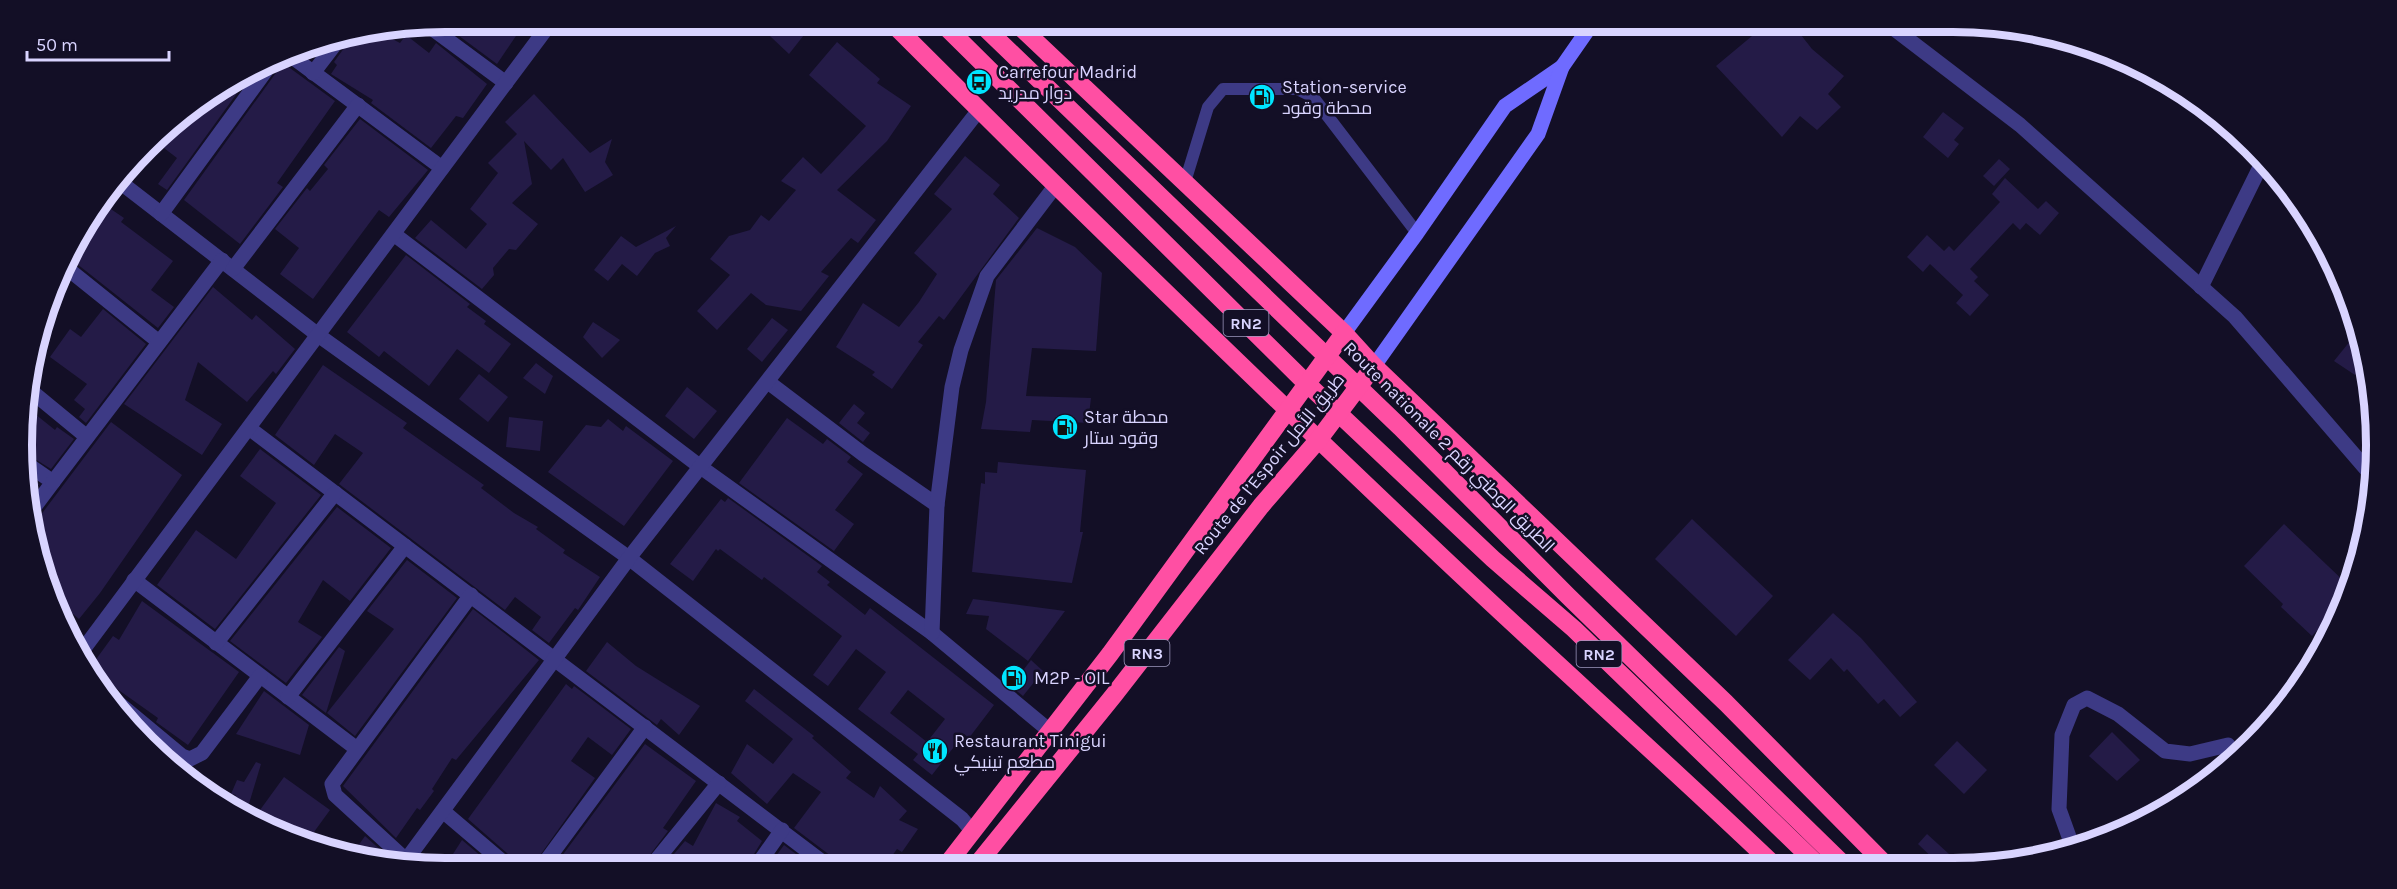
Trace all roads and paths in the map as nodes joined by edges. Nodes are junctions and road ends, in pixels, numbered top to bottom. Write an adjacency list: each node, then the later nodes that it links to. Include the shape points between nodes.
1 (437, 32): 14 (street)
2 (544, 32): 14 (street)
3 (901, 32): 16 (highway)
4 (951, 32): 75 (highway, RN2, via 1301,378 1493,560 1574,629)
5 (989, 32): 76 (highway, Route nationale الطريق الوطني رقم 2 / RN2)
6 (1026, 32): 19 (highway)
7 (1586, 32): 11 (street, Route de l’Espoir طريق الأمل / RN3)
8 (1898, 32): 27 (street, via 2020,125)
9 (333, 47): 13 (street)
10 (295, 59): 13 (street)
11 (1562, 67): 23 (street, Route de l’Espoir طريق الأمل / RN3, via 1505,106); 31 (street, Route de l’Espoir طريق الأمل / RN3, via 1538,134)
12 (264, 73): 22 (street)
13 (313, 73): 15 (street)
14 (506, 83): 17 (street)
15 (358, 105): 17 (street); 25 (street)
16 (979, 110): 21 (highway); 32 (street)
17 (442, 168): 24 (street)
18 (2260, 168): 27 (street)
19 (1185, 182): 23 (lane, via 1208,107 1223,89 1297,89 1313,97); 28 (highway)
20 (124, 185): 22 (street)
21 (1056, 185): 34 (highway); 44 (street, via 987,276 972,314 952,387)
22 (161, 214): 25 (street)
23 (1417, 233): 28 (street, Route de l’Espoir طريق الأمل / RN3)
24 (395, 235): 29 (street); 39 (street)
25 (227, 265): 29 (street); 30 (street)
26 (70, 271): 30 (street)
27 (2202, 287): 40 (street, via 2235,317)
28 (1344, 333): 31 (highway); 34 (highway, Route de l’Espoir طريق الأمل / RN3)
29 (318, 335): 35 (street); 46 (street)
30 (159, 342): 36 (street)
31 (1374, 366): 37 (highway, Route de l’Espoir طريق الأمل / RN3); 77 (highway, via 1726,703)
32 (768, 382): 39 (street); 44 (street)
33 (35, 394): 36 (street)
34 (1289, 411): 37 (highway); 56 (highway, Route de l’Espoir طريق الأمل / RN3)
35 (249, 428): 42 (street); 47 (street)
36 (87, 436): 41 (street)
37 (1319, 439): 73 (highway, Route de l’Espoir طريق الأمل / RN3, via 1261,506); 74 (highway)
38 (32, 468): 41 (street)
39 (702, 468): 46 (street); 49 (street)
40 (2365, 468)
41 (52, 482): 43 (street)
42 (335, 493): 45 (street); 50 (street)
43 (36, 504)
44 (937, 505): 49 (street)
45 (405, 546): 48 (street); 54 (street)
46 (629, 558): 52 (street); 63 (street, via 962,819)
47 (134, 580): 50 (street); 51 (street)
48 (471, 595): 52 (street); 59 (street)
49 (932, 633): 56 (street)
50 (216, 643): 53 (street)
51 (83, 644)
52 (556, 659): 55 (street); 61 (street)
53 (260, 676): 54 (street); 57 (street, via 195,758)
54 (288, 697): 59 (street)
55 (645, 727): 60 (street); 68 (street)
56 (1051, 732): 63 (highway, RN3)
57 (160, 744)
58 (2228, 744): 64 (street, via 2190,754 2165,751 2118,714 2087,698 2074,705 2062,735 2059,809)
59 (357, 749): 65 (street, via 335,778 332,789)
60 (719, 783): 62 (street); 69 (street)
61 (444, 812): 66 (street); 67 (street)
62 (782, 830): 70 (street); 71 (street)
63 (973, 832): 72 (highway, RN3)
64 (2070, 840)
65 (399, 855)
66 (409, 856)
67 (498, 858)
68 (548, 858)
69 (657, 858)
70 (762, 858)
71 (818, 858)
72 (952, 858)
73 (982, 858)
74 (1767, 858)
75 (1811, 858)
76 (1837, 858)
77 (1879, 858)

